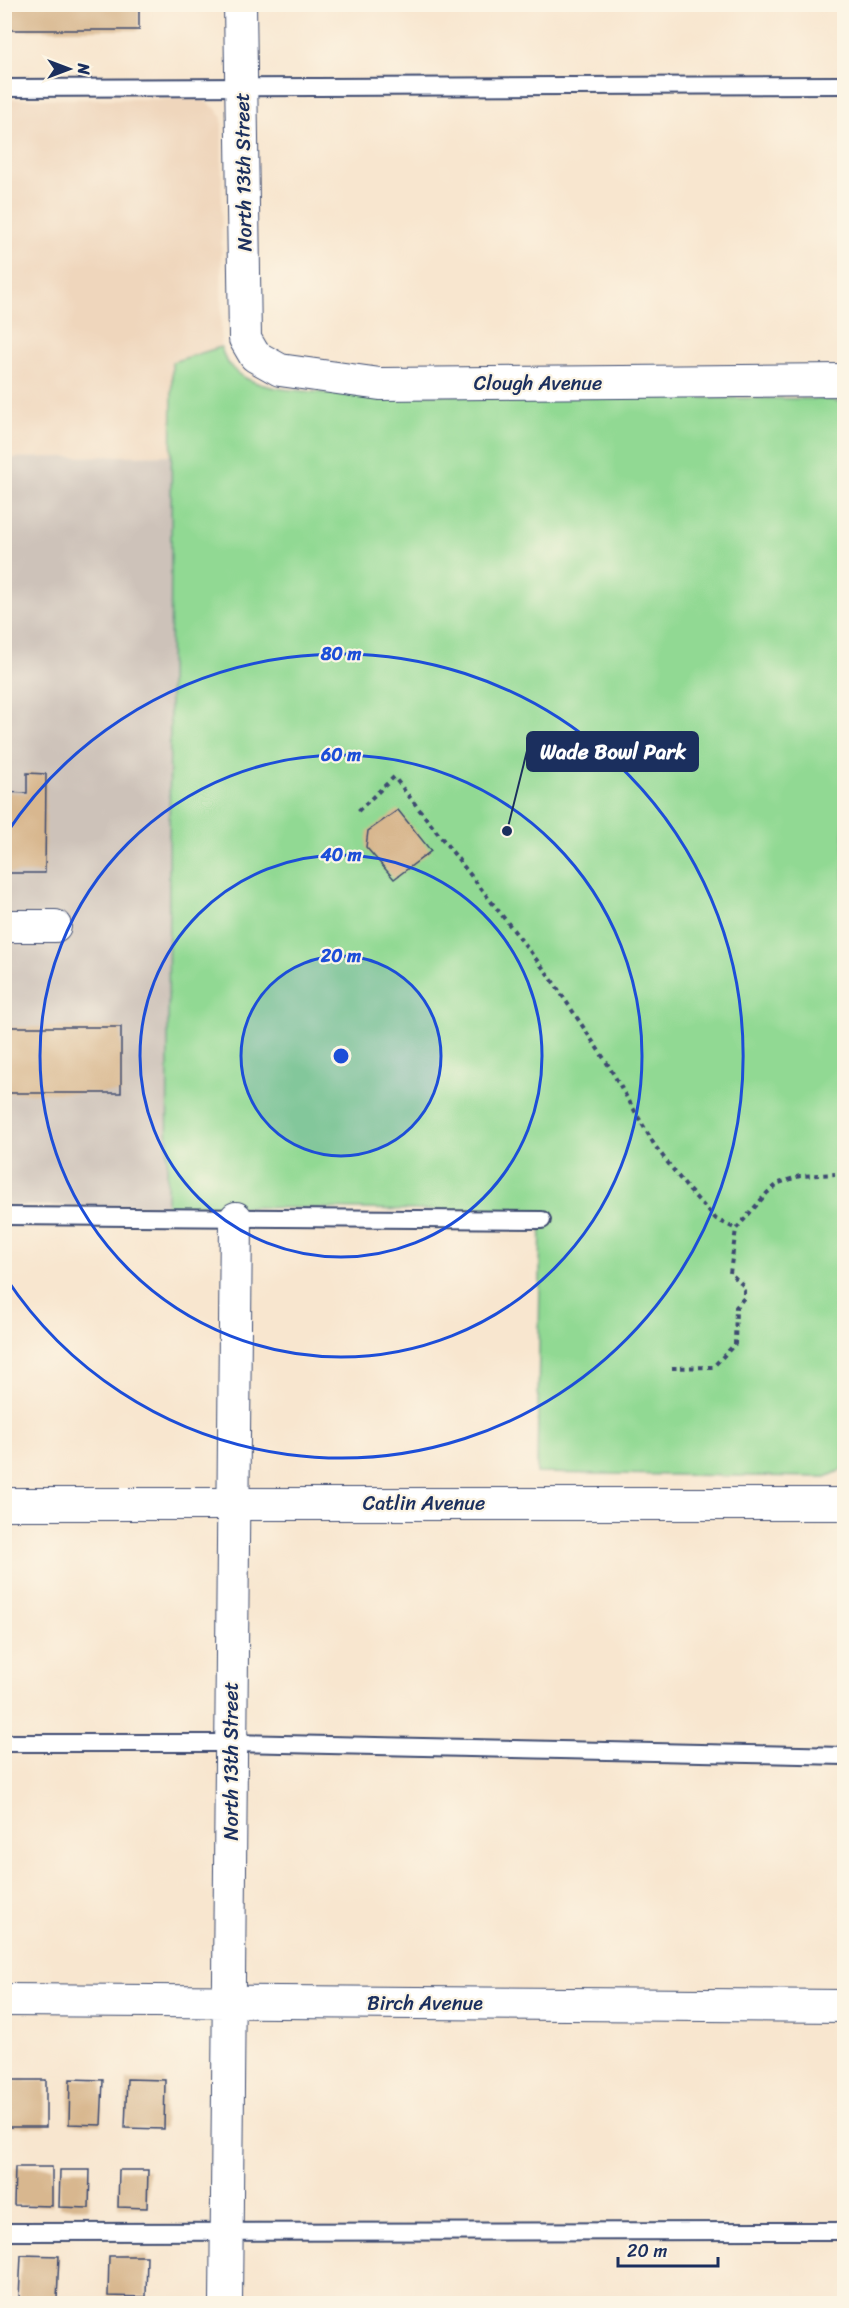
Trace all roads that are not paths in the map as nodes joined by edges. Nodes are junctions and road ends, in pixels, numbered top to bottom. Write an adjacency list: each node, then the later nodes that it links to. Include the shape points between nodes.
1 (240, 4): 4 (street, North 13th Street)
2 (844, 85): 4 (lane)
3 (4, 88): 4 (lane)
4 (243, 88): 5 (street, North 13th Street)
5 (245, 339): 6 (street, Clough Avenue, via 255,356 280,370 380,384)
6 (844, 380)
7 (4, 926): 8 (street)
8 (55, 926)
9 (4, 1216): 10 (lane)
10 (237, 1218): 11 (lane); 13 (street, North 13th Street)
11 (542, 1220)
12 (4, 1504): 13 (street, Catlin Avenue)
13 (232, 1504): 14 (street, Catlin Avenue); 16 (street, North 13th Street)
14 (844, 1504)
15 (4, 1743): 16 (lane)
16 (231, 1743): 17 (lane); 19 (street, North 13th Street)
17 (844, 1756)
18 (4, 2000): 19 (street, Birch Avenue)
19 (230, 2002): 20 (street, Birch Avenue); 23 (street, North 13th Street)
20 (844, 2006)
21 (844, 2231): 23 (lane)
22 (4, 2232): 23 (lane)
23 (227, 2233): 24 (street, North 13th Street)
24 (226, 2304)

